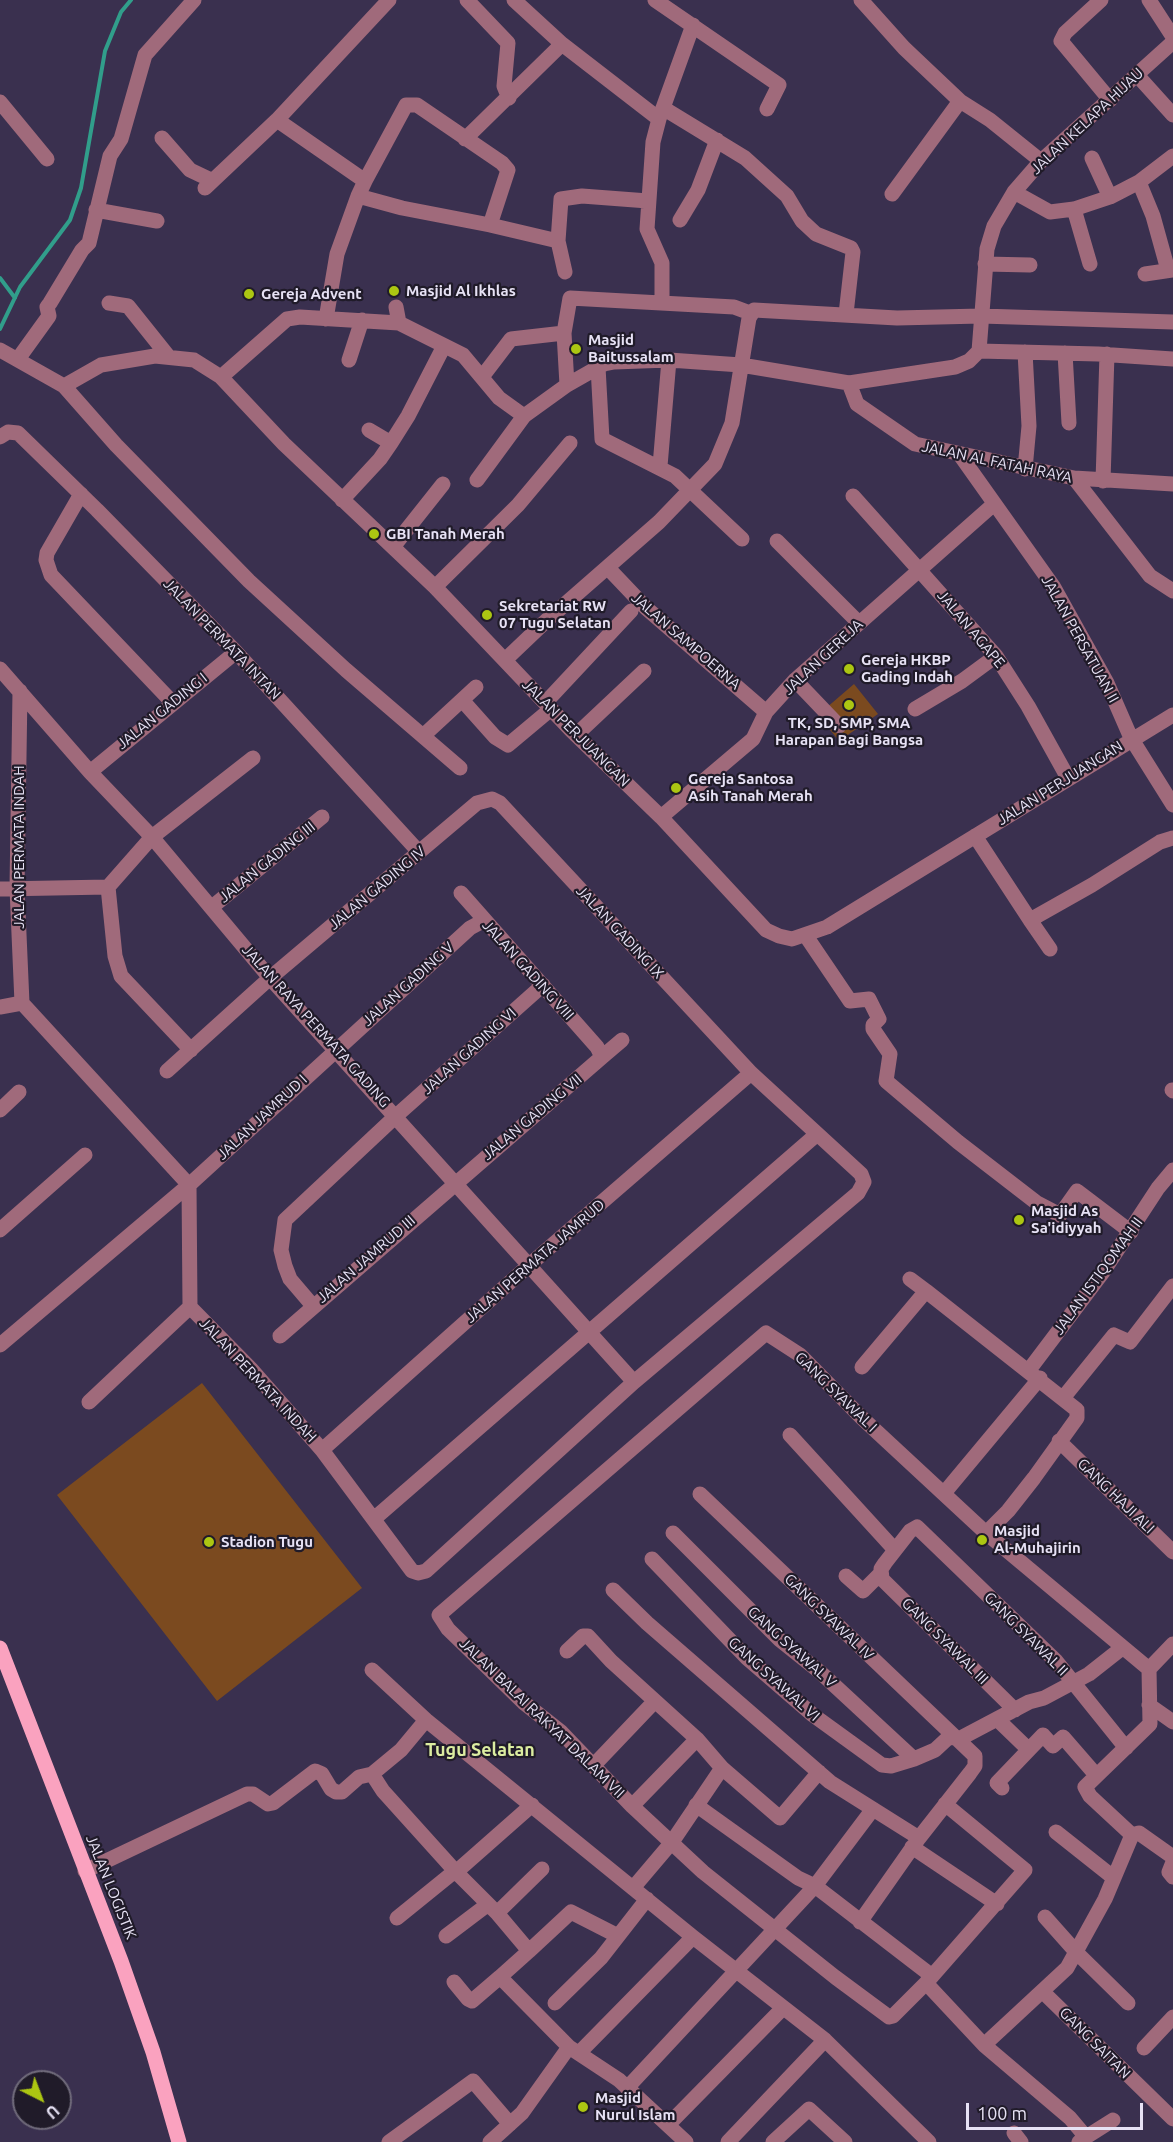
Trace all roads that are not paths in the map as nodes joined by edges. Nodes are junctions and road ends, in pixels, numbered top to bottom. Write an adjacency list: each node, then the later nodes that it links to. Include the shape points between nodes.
1 (194, 0): 37 (street, via 145,55)
2 (467, 0): 14 (street, via 508,43 504,86)
3 (514, 0): 12 (street)
4 (655, 0): 9 (street)
5 (861, 0): 15 (street, via 904,48)
6 (1101, 0): 16 (street, via 1061,41)
7 (1149, 0): 10 (street)
8 (379, 3): 21 (street)
9 (693, 25): 18 (street, via 779,85); 19 (street)
10 (1173, 37)
11 (1173, 42): 13 (street, JALAN KELAPA HIJAU)
12 (562, 44): 14 (street); 19 (street)
13 (1137, 75): 16 (street, JALAN KELAPA HIJAU); 20 (street)
14 (509, 98): 23 (street)
15 (960, 100): 28 (street); 32 (street)
16 (1110, 100): 28 (street, JALAN KELAPA HIJAU)
17 (0, 102): 27 (street)
18 (767, 109)
19 (661, 113): 24 (street); 35 (street, via 653,142)
20 (1173, 115)
21 (277, 120): 22 (street, via 208,184); 29 (street)
22 (162, 138)
23 (465, 139): 29 (street, via 417,105 406,105); 40 (street, via 508,170)
24 (717, 140): 38 (street, via 698,190); 52 (street, via 773,182 808,229 851,248)
25 (1173, 156): 30 (street)
26 (1092, 158): 34 (street)
27 (47, 159)
28 (1041, 161): 31 (street, JALAN KELAPA HIJAU)
29 (365, 181): 33 (street)
30 (1139, 182): 34 (street); 45 (street)
31 (1014, 192): 36 (street, via 1050,212); 42 (street, JALAN KELAPA HIJAU, via 994,226)
32 (892, 194)
33 (358, 196): 40 (street); 54 (street, via 336,254)
34 (1110, 197): 36 (street)
35 (648, 201): 41 (street, via 582,196 561,199); 49 (street, via 648,236 662,263)
36 (1074, 209): 43 (street)
37 (96, 210): 39 (street); 66 (street, via 89,243 50,303 49,316)
38 (680, 220)
39 (157, 221)
40 (490, 225): 41 (street)
41 (558, 241): 46 (street)
42 (985, 264): 44 (street); 53 (street, JALAN KELAPA HIJAU)
43 (1090, 264)
44 (1030, 265)
45 (1170, 270): 47 (street)
46 (565, 272)
47 (1145, 274)
48 (109, 303): 65 (street, via 128,306)
49 (662, 303): 51 (street, via 734,307); 58 (street, via 570,298)
50 (396, 306): 57 (street)
51 (750, 314): 52 (street, via 758,309); 70 (street)
52 (846, 314): 53 (street, via 897,318)
53 (981, 316): 56 (street); 61 (street, JALAN KELAPA HIJAU)
54 (326, 319): 55 (street); 73 (street, via 285,312)
55 (362, 320): 57 (street); 68 (street)
56 (1173, 322)
57 (399, 323): 59 (street)
58 (564, 333): 72 (street, via 511,339); 76 (street)
59 (444, 346): 72 (street, via 470,361); 81 (street)
60 (0, 350): 66 (street)
61 (979, 351): 62 (street); 75 (street, via 955,367)
62 (1025, 352): 63 (street); 85 (street, via 1029,426)
63 (1065, 353): 64 (street); 78 (street)
64 (1107, 354): 67 (street); 88 (street)
65 (168, 356): 73 (street, JALAN PERJUANGAN, via 194,360); 74 (street, JALAN PERJUANGAN, via 101,365)
66 (18, 359): 74 (street)
67 (1173, 359)
68 (349, 360)
69 (669, 360): 70 (street); 71 (street, via 614,362); 84 (street)
70 (741, 365): 75 (street); 91 (street, via 732,423 722,451)
71 (598, 368): 76 (street); 84 (street, via 600,436)
72 (482, 376): 77 (street, via 499,398)
73 (221, 377): 94 (street, JALAN PERJUANGAN)
74 (69, 383): 120 (street, via 116,446 249,581)
75 (849, 383): 83 (street, JALAN AL FATAH RAYA, via 857,404 895,432 915,444)
76 (567, 385): 77 (street)
77 (524, 416): 87 (street)
78 (1069, 423)
79 (369, 430): 81 (street)
80 (0, 437): 92 (street, JALAN PERMATA INTAN, via 8,432 18,433)
81 (390, 443): 94 (street)
82 (570, 443): 101 (street, via 510,513)
83 (960, 455): 85 (street, JALAN AL FATAH RAYA, via 981,456); 95 (street, JALAN PERSATUAN II)
84 (660, 466): 91 (street)
85 (1025, 469): 86 (street, JALAN AL FATAH RAYA)
86 (1074, 478): 88 (street, JALAN AL FATAH RAYA); 102 (street, via 1150,576)
87 (477, 480)
88 (1103, 481): 90 (street, JALAN AL FATAH RAYA)
89 (443, 483): 98 (street)
90 (1173, 484)
91 (691, 491): 96 (street); 99 (street)
92 (81, 494): 105 (street, JALAN PERMATA INTAN); 114 (street, via 47,553 51,575)
93 (853, 496): 100 (street, JALAN AGAPE)
94 (342, 500): 98 (street, JALAN PERJUANGAN)
95 (994, 504): 100 (street, JALAN GEREJA); 122 (street, JALAN PERSATUAN II, via 1053,586 1107,683)
96 (742, 539)
97 (777, 541): 104 (street)
98 (393, 547): 101 (street, JALAN PERJUANGAN)
99 (608, 568): 107 (street); 117 (street, JALAN SAMPOERNA, via 646,608)
100 (919, 568): 104 (street, JALAN GEREJA); 106 (street, JALAN AGAPE)
101 (435, 587): 107 (street, JALAN PERJUANGAN)
102 (1173, 591)
103 (631, 611): 115 (street)
104 (859, 623): 110 (street, JALAN GEREJA)
105 (236, 652): 114 (street, JALAN GADING I); 134 (street, JALAN PERMATA INTAN)
106 (996, 656): 116 (street); 126 (street, JALAN AGAPE)
107 (506, 660): 115 (street, JALAN PERJUANGAN)
108 (0, 669): 112 (street, JALAN RAYA PERMATA GADING)
109 (644, 671): 121 (street)
110 (795, 680): 117 (street, JALAN GEREJA); 119 (street)
111 (476, 687): 113 (street)
112 (20, 692): 125 (street, JALAN RAYA PERMATA GADING); 136 (street, JALAN PERMATA INDAH)
113 (462, 700): 115 (street, via 495,737 508,745); 120 (street)
114 (172, 702): 125 (street, JALAN GADING I)
115 (548, 706): 121 (street, JALAN PERJUANGAN)
116 (915, 709)
117 (766, 712): 130 (street, JALAN GEREJA, via 753,739)
118 (1172, 718): 122 (street, JALAN PERJUANGAN)
119 (839, 726)
120 (424, 735): 124 (street)
121 (576, 735): 130 (street, JALAN PERJUANGAN)
122 (1131, 738): 126 (street, JALAN PERJUANGAN); 128 (street, JALAN PERSATUAN II)
123 (253, 758): 132 (street)
124 (460, 768)
125 (90, 772): 132 (street, JALAN RAYA PERMATA GADING)
126 (1068, 778): 131 (street, JALAN PERJUANGAN)
127 (484, 799): 134 (street, JALAN GADING IV); 153 (street, JALAN GADING IX, via 500,803)
128 (1173, 805)
129 (322, 817): 139 (street, JALAN GADING III)
130 (661, 817): 142 (street, JALAN PERJUANGAN, via 766,930 792,939)
131 (975, 836): 140 (street); 142 (street, JALAN PERJUANGAN)
132 (152, 837): 135 (street); 139 (street, JALAN RAYA PERMATA GADING)
133 (1173, 838): 140 (street)
134 (419, 852): 144 (street, JALAN GADING IV)
135 (108, 887): 136 (street); 149 (street, via 115,956 121,976)
136 (17, 888): 137 (street); 146 (street, JALAN PERMATA INDAH)
137 (0, 889)
138 (460, 893): 141 (street, JALAN GADING VIII)
139 (212, 907): 144 (street, JALAN RAYA PERMATA GADING)
140 (1030, 920): 143 (street)
141 (483, 921): 145 (street, JALAN GADING VIII); 150 (street, JALAN GADING V, via 470,928)
142 (806, 936): 163 (street, via 850,1001 869,999 879,1019 873,1029 890,1054 886,1076 889,1083 1037,1203 1060,1215 1077,1191)
143 (1050, 949)
144 (270, 978): 149 (street, JALAN GADING IV); 150 (street, JALAN RAYA PERMATA GADING)
145 (543, 985): 151 (street, JALAN GADING VIII); 156 (street, JALAN GADING VI)
146 (22, 1003): 147 (street); 161 (street)
147 (0, 1007)
148 (622, 1040): 151 (street, JALAN GADING VII)
149 (192, 1050): 152 (street, JALAN GADING IV)
150 (335, 1050): 156 (street, JALAN RAYA PERMATA GADING); 161 (street, JALAN JAMRUD I)
151 (599, 1052): 160 (street, JALAN GADING VII)
152 (167, 1071)
153 (751, 1073): 157 (street, JALAN GADING IX); 164 (street, JALAN PERMATA JAMRUD)
154 (19, 1092): 155 (street)
155 (0, 1110)
156 (396, 1116): 160 (street, JALAN RAYA PERMATA GADING); 168 (street, JALAN GADING VI, via 285,1220 285,1266 290,1279)
157 (816, 1135): 170 (street); 175 (street, JALAN GADING IX, via 861,1174 864,1182 858,1193)
158 (85, 1155): 162 (street)
159 (1173, 1170): 163 (street, JALAN ISTIQOMAH II)
160 (453, 1184): 164 (street, JALAN RAYA PERMATA GADING); 168 (street, JALAN JAMRUD III)
161 (189, 1185): 169 (street, JALAN PERMATA INDAH); 172 (street, JALAN JAMRUD I)
162 (0, 1230)
163 (1131, 1232): 174 (street, JALAN ISTIQOMAH II)
164 (527, 1267): 170 (street, JALAN RAYA PERMATA GADING); 180 (street, JALAN PERMATA JAMRUD)
165 (910, 1279): 167 (street)
166 (1173, 1286): 176 (street, via 1130,1342 1114,1335)
167 (926, 1291): 173 (street); 174 (street)
168 (313, 1306): 171 (street, JALAN JAMRUD III)
169 (189, 1307): 177 (street); 180 (street, JALAN PERMATA INDAH, via 251,1369)
170 (588, 1330): 175 (street, JALAN RAYA PERMATA GADING); 183 (street)
171 (280, 1336)
172 (2, 1344)
173 (862, 1367)
174 (1034, 1374): 176 (street); 181 (street, JALAN ISTIQOMAH II)
175 (634, 1382): 183 (street, via 426,1571 412,1571)
176 (1063, 1398): 179 (street, via 1078,1415)
177 (89, 1402)
178 (790, 1435): 186 (street)
179 (1059, 1441): 185 (street, via 1008,1511); 187 (street, GANG HAJI ALI)
180 (322, 1450): 183 (street, JALAN PERMATA INDAH)
181 (945, 1492): 185 (street, GANG SYAWAL I); 192 (street, GANG SYAWAL I, via 862,1418 800,1355 763,1334 442,1610)
182 (700, 1494): 207 (street, GANG SYAWAL IV)
183 (375, 1518)
184 (673, 1533): 210 (street, GANG SYAWAL V, via 780,1640)
185 (986, 1533): 195 (street, GANG SYAWAL I)
186 (895, 1550): 189 (street); 199 (street, GANG SYAWAL II, via 917,1527)
187 (1173, 1551)
188 (651, 1559): 210 (street, GANG SYAWAL VI, via 747,1658 869,1758 891,1766)
189 (881, 1571): 190 (street, via 863,1591); 202 (street, GANG SYAWAL III, via 882,1579)
190 (846, 1576)
191 (613, 1590): 213 (street)
192 (439, 1618): 211 (street, JALAN BALAI RAKYAT DALAM VII, via 523,1702)
193 (1173, 1644): 197 (street)
194 (0, 1648): 229 (main road, JALAN LOGISTIK)
195 (1122, 1648): 197 (street, GANG SYAWAL I); 199 (street, GANG SYAWAL VI)
196 (567, 1651): 200 (street, via 588,1636)
197 (1149, 1669): 201 (street)
198 (372, 1670): 203 (street)
199 (1074, 1683): 202 (street, GANG SYAWAL VI); 208 (street, GANG SYAWAL II)
200 (654, 1702): 206 (street); 211 (street)
201 (1149, 1705): 205 (street); 208 (street, via 1150,1724)
202 (1015, 1710): 204 (street, GANG SYAWAL VI)
203 (426, 1720): 214 (street, via 401,1750); 218 (street)
204 (998, 1720): 207 (street, GANG SYAWAL VI); 209 (street)
205 (1173, 1722)
206 (697, 1739): 212 (street); 220 (street)
207 (959, 1739): 210 (street, GANG SYAWAL VI, via 949,1737 935,1750); 217 (street, GANG SYAWAL IV, via 975,1756 975,1766)
208 (1126, 1748): 215 (street)
209 (1028, 1749): 215 (street, via 1043,1735 1053,1746 1063,1737); 216 (street, via 997,1783)
210 (914, 1759)
211 (594, 1765): 220 (street, JALAN BALAI RAKYAT DALAM VII)
212 (722, 1768): 213 (street, via 781,1818); 219 (street)
213 (819, 1772): 221 (street)
214 (372, 1774): 229 (street, via 359,1777 342,1792 336,1792 315,1771 273,1803 247,1794); 230 (street)
215 (1096, 1776): 223 (street, via 1086,1784 1087,1793)
216 (1002, 1788)
217 (945, 1804): 225 (street, GANG SYAWAL IV); 236 (street, via 1025,1870)
218 (532, 1805): 230 (street); 234 (street)
219 (696, 1805): 224 (street); 233 (street)
220 (632, 1806): 224 (street, JALAN BALAI RAKYAT DALAM VII)
221 (873, 1809): 225 (street); 233 (street)
222 (1056, 1832): 232 (street)
223 (1132, 1835): 226 (street, via 1139,1833); 232 (street)
224 (672, 1842): 234 (street); 241 (street, JALAN BALAI RAKYAT DALAM VII)
225 (916, 1843): 236 (street); 240 (street, GANG SYAWAL IV)
226 (1173, 1857)
227 (1173, 1862): 231 (street, via 1169,1872)
228 (542, 1869): 237 (street)
229 (85, 1871): 266 (main road, JALAN LOGISTIK, via 153,2052)
230 (455, 1871): 237 (street); 239 (street)
231 (1173, 1877)
232 (1114, 1878): 246 (street)
233 (815, 1886): 240 (street); 241 (street)
234 (633, 1888): 235 (street)
235 (647, 1899): 243 (street); 244 (street)
236 (997, 1904): 249 (street)
237 (492, 1909): 242 (street); 245 (street)
238 (1046, 1917): 246 (street)
239 (397, 1918)
240 (860, 1922): 249 (street)
241 (775, 1929): 247 (street); 249 (street, JALAN BALAI RAKYAT DALAM VII, via 891,2017)
242 (446, 1936)
243 (618, 1936): 245 (street, via 571,1912); 252 (street)
244 (693, 1937): 247 (street); 259 (street)
245 (529, 1951): 248 (street)
246 (1077, 1953): 251 (street); 253 (street)
247 (737, 1970): 254 (street); 260 (street)
248 (500, 1977): 250 (street, via 472,2001); 259 (street)
249 (929, 1979): 257 (street)
250 (454, 1982)
251 (1043, 1992): 257 (street); 261 (street, GANG SAITAN)
252 (555, 2003)
253 (1128, 2003)
254 (783, 2008): 256 (street); 264 (street)
255 (1173, 2017): 258 (street)
256 (825, 2040): 270 (street); 273 (street)
257 (984, 2044): 265 (street, via 1070,2118)
258 (1144, 2048)
259 (574, 2050): 260 (street); 263 (street)
260 (627, 2088): 264 (street)
261 (1173, 2119)
262 (1113, 2120): 265 (street)
263 (510, 2124): 267 (street, via 473,2081); 268 (street)
264 (668, 2125): 269 (street)
265 (1083, 2140)
266 (179, 2142)
267 (389, 2142)
268 (490, 2142)
269 (686, 2142)
270 (728, 2142)
271 (773, 2142): 272 (street, via 809,2109)
272 (845, 2142)
273 (929, 2142)

